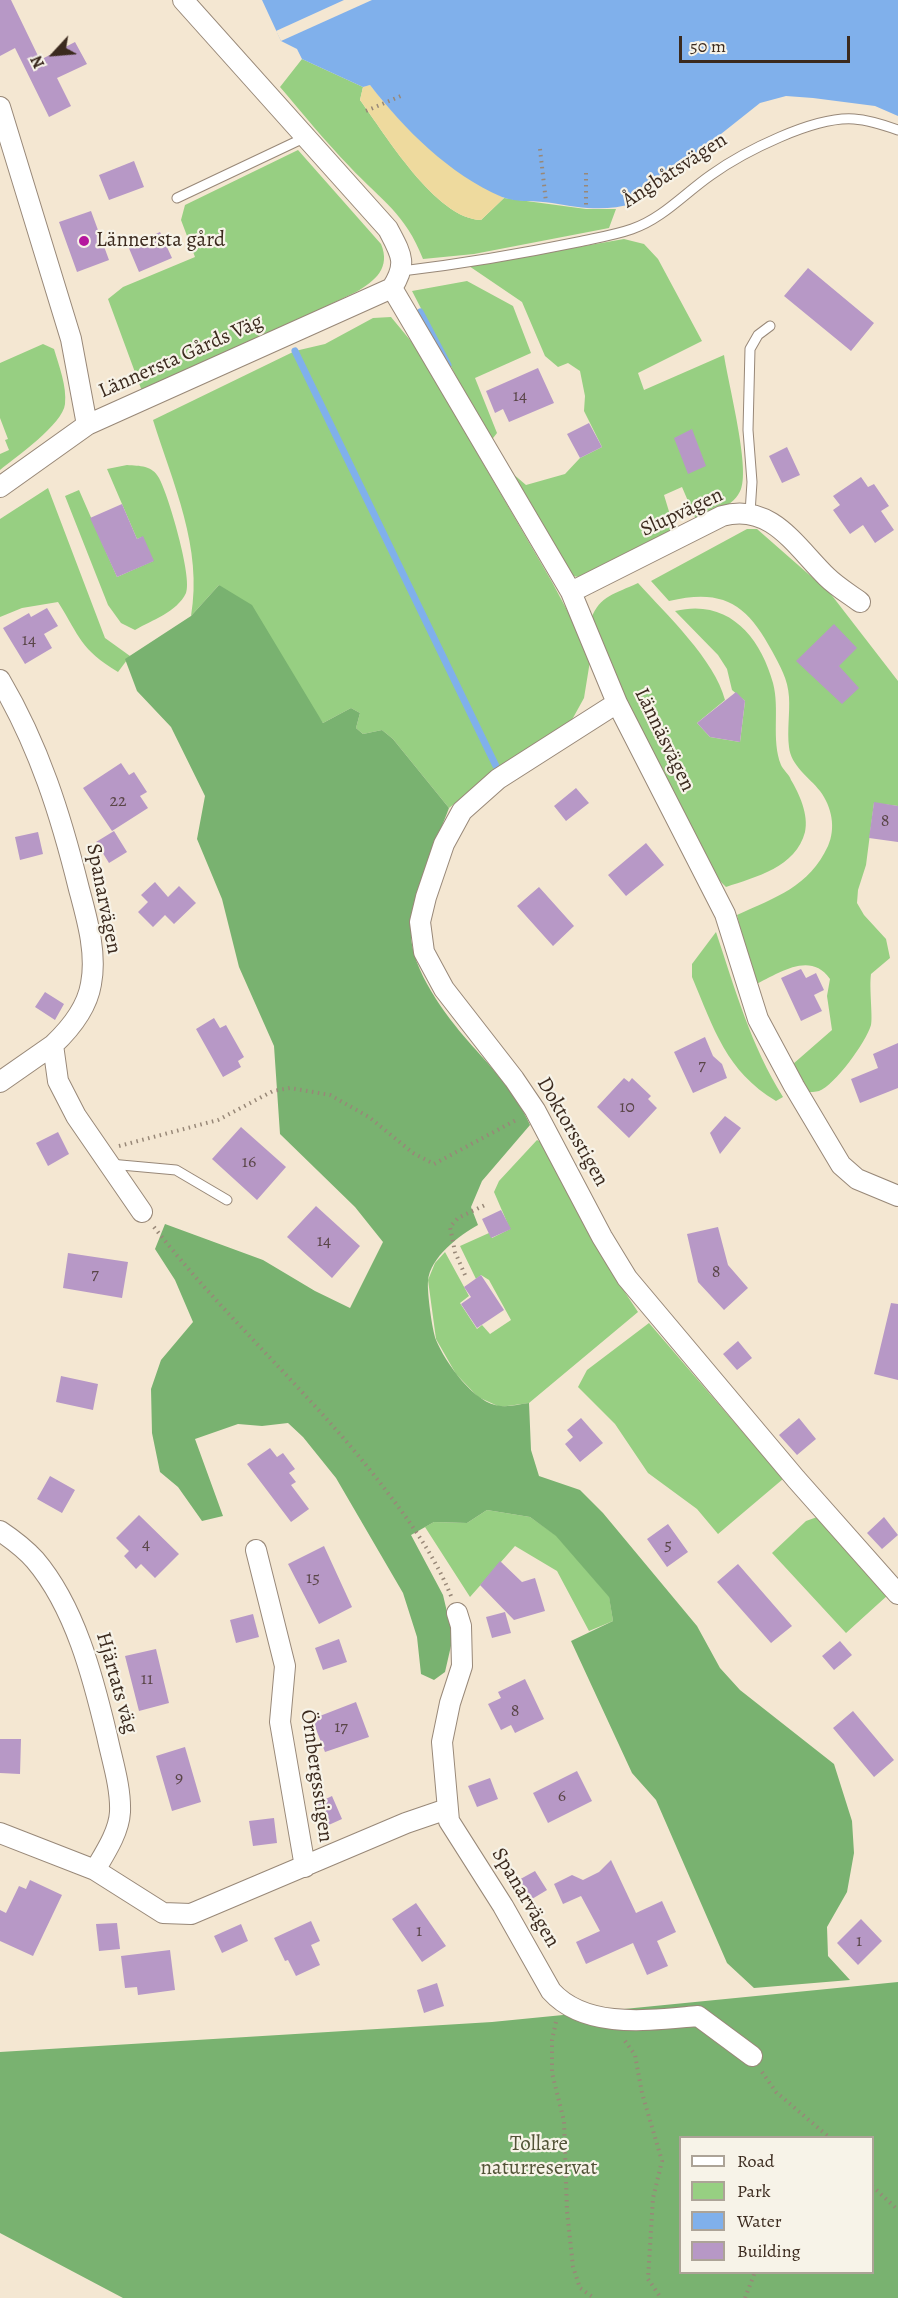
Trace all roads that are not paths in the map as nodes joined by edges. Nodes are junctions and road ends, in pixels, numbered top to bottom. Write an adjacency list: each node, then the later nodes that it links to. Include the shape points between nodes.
1 (183, 0): 4 (street)
2 (0, 107): 9 (street, via 71,339)
3 (898, 130): 6 (lane, Ångbåtsvägen, via 853,119 834,120 744,154 655,218 633,229 509,255)
4 (306, 137): 5 (lane); 6 (street, via 388,229 401,256)
5 (177, 198)
6 (402, 271): 7 (street)
7 (392, 288): 9 (street, Lännersta Gårds Väg); 12 (street, Lännäsvägen)
8 (770, 326): 11 (lane, via 758,335 750,349)
9 (87, 425): 10 (street, Lännersta Gårds Väg)
10 (0, 487)
11 (750, 513): 12 (street, Slupvägen, via 722,516); 13 (street, Slupvägen, via 781,528 828,578)
12 (571, 592): 15 (street, Lännäsvägen)
13 (860, 602)
14 (0, 680): 16 (street, Spanarvägen, via 48,779 91,946 93,972 88,994 67,1031)
15 (617, 703): 19 (street, Lännäsvägen, via 725,914 758,1019 828,1148 857,1179); 24 (street, Doktorsstigen, via 498,779 462,811 444,844 420,922 424,952 444,989 535,1110 627,1278)
16 (53, 1045): 17 (street, Spanarvägen); 18 (street, via 58,1081)
17 (0, 1082)
18 (103, 1157): 20 (lane, via 176,1170); 21 (street)
19 (898, 1197)
20 (227, 1200)
21 (142, 1212)
22 (0, 1531): 29 (street, Hjärtats väg, via 35,1560 46,1576 76,1631 88,1663 116,1774 120,1813 116,1830)
23 (256, 1550): 28 (street, Örnbergsstigen, via 285,1666 280,1722)
24 (898, 1594)
25 (458, 1613): 26 (street, Spanarvägen, via 462,1666 442,1742)
26 (447, 1809): 28 (street, Örnbergsstigen); 30 (street, Spanarvägen, via 449,1821 560,2001 586,2015 633,2022 698,2016)
27 (0, 1833): 29 (street, Örnbergsstigen)
28 (305, 1867): 29 (street, Örnbergsstigen, via 191,1914 178,1915 155,1909)
29 (95, 1870)
30 (752, 2056)

